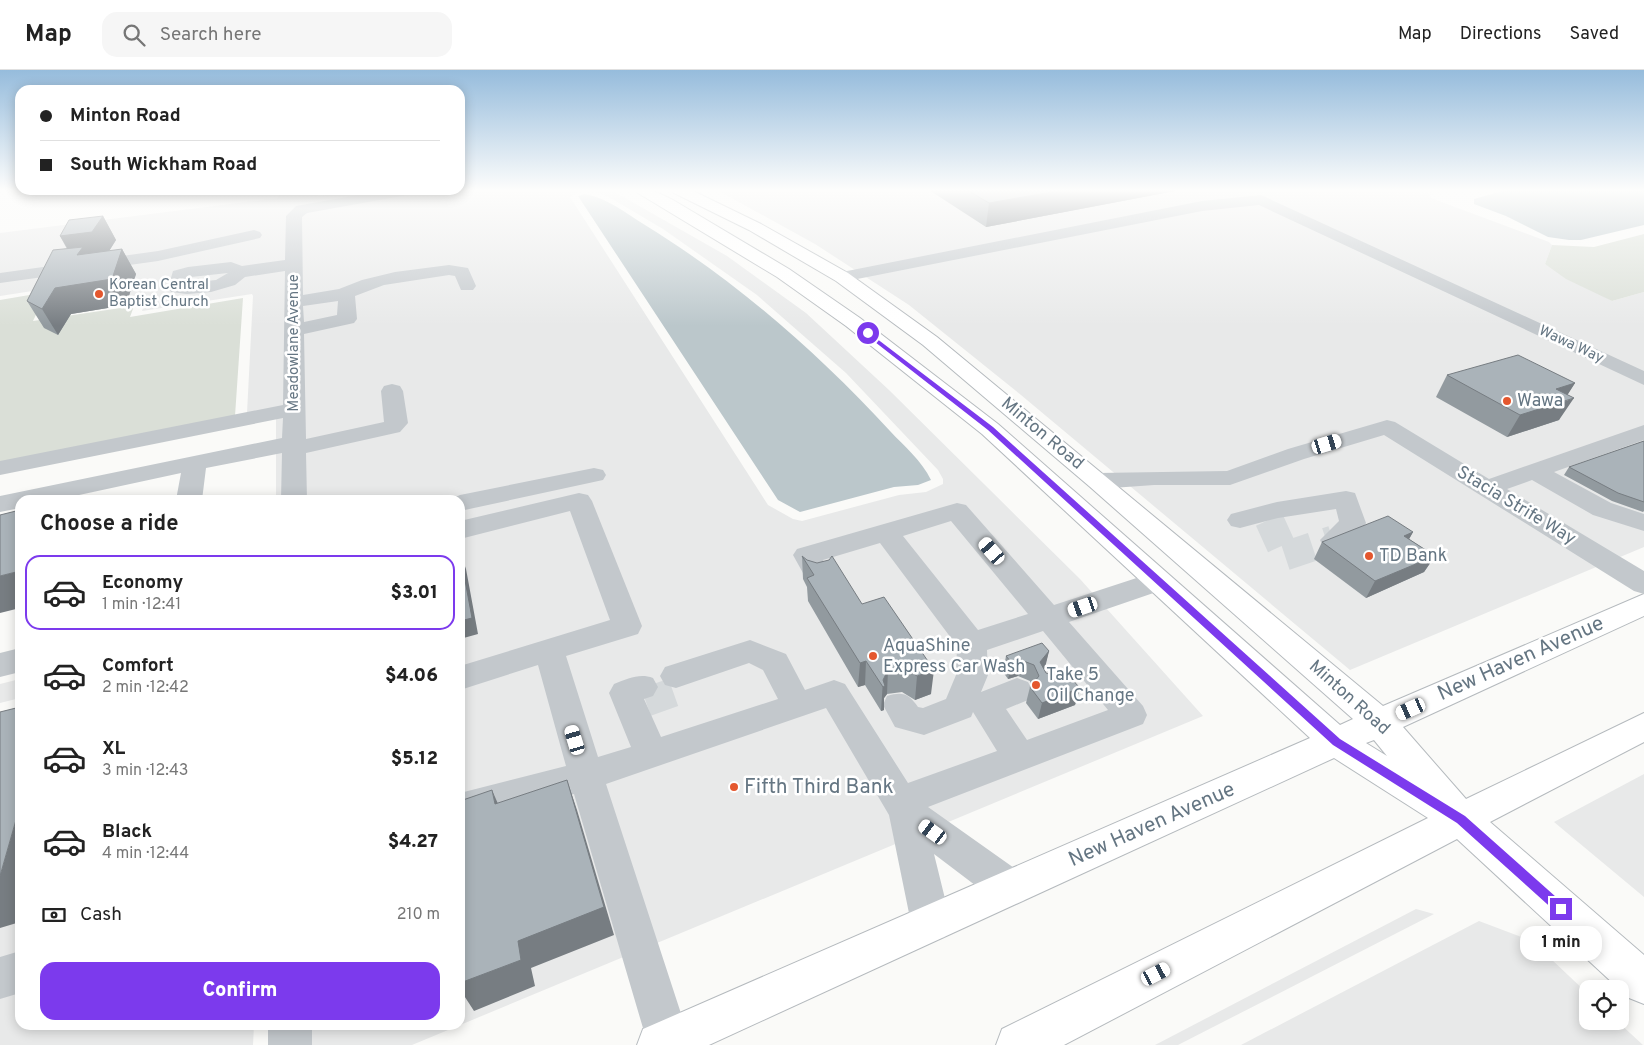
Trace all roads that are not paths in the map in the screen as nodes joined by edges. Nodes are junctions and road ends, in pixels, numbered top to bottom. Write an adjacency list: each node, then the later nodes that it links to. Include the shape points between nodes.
1 (257, 236): 10 (street, via 121,262)
2 (275, 236): 7 (street, Meadowlane Avenue)
3 (721, 236): 38 (main road, Minton Road, via 784,273 853,322 990,428)
4 (770, 236): 9 (main road, Minton Road)
5 (1052, 236): 9 (street, Wawa Way)
6 (1336, 236): 15 (street, Wawa Way)
7 (294, 264): 8 (street); 13 (street, Meadowlane Avenue)
8 (239, 272)
9 (842, 277): 24 (main road, Minton Road, via 930,342)
10 (0, 278)
11 (467, 286): 12 (street, via 462,272 449,270 374,281)
12 (344, 294): 13 (street); 14 (street, via 347,296 347,319)
13 (294, 302): 14 (street, Meadowlane Avenue)
14 (294, 330): 17 (street, Meadowlane Avenue)
15 (1644, 379)
16 (392, 391): 19 (street, via 397,423 392,427)
17 (294, 409): 19 (street, Meadowlane Avenue); 21 (street)
18 (1644, 432): 22 (street)
19 (294, 445): 20 (street); 28 (street, Meadowlane Avenue)
20 (195, 463): 26 (street); 27 (street)
21 (0, 468)
22 (1533, 471): 25 (street); 33 (street, via 1602,509)
23 (594, 475): 30 (street)
24 (1098, 481): 25 (street, Stacia Strife Way, via 1230,478 1387,427); 52 (main road, Minton Road)
25 (1487, 488): 39 (street, Stacia Strife Way)
26 (43, 495)
27 (190, 495)
28 (294, 495)
29 (15, 501): 31 (street)
30 (465, 502)
31 (0, 504)
32 (1240, 520): 35 (street, via 1277,510 1349,508)
33 (1644, 523)
34 (465, 529): 43 (street, via 578,501 628,626)
35 (1314, 531)
36 (886, 532): 37 (street, via 807,555); 41 (street, via 957,511); 42 (street)
37 (818, 575)
38 (1158, 581): 41 (street); 54 (main road, Minton Road)
39 (1644, 584)
40 (1644, 604): 52 (main road, New Haven Avenue)
41 (1050, 618): 42 (street); 56 (street, via 1076,671 1131,715)
42 (972, 644): 51 (street, via 972,675 959,708 924,722 908,718)
43 (549, 650): 46 (street); 57 (street)
44 (15, 661): 45 (street)
45 (0, 665)
46 (465, 676)
47 (678, 683): 50 (street, via 750,651 776,662)
48 (1017, 691): 56 (street, via 984,704)
49 (640, 699): 55 (street)
50 (797, 705): 55 (street); 58 (street, via 834,693)
51 (900, 705)
52 (1380, 723): 54 (main road, New Haven Avenue); 60 (main road, Minton Road)
53 (1644, 726): 60 (main road)
54 (1336, 742): 60 (main road, Minton Road); 61 (main road, New Haven Avenue)
55 (651, 754): 57 (street)
56 (1020, 757): 58 (street)
57 (586, 776): 59 (street); 65 (street)
58 (903, 807): 61 (street); 62 (street)
59 (465, 808)
60 (1461, 820): 63 (main road); 67 (main road)
61 (1010, 888): 62 (main road, New Haven Avenue)
62 (931, 923): 65 (main road, New Haven Avenue)
63 (1644, 983)
64 (290, 1030): 66 (street)
65 (664, 1043)
66 (290, 1045)
67 (1018, 1045)

